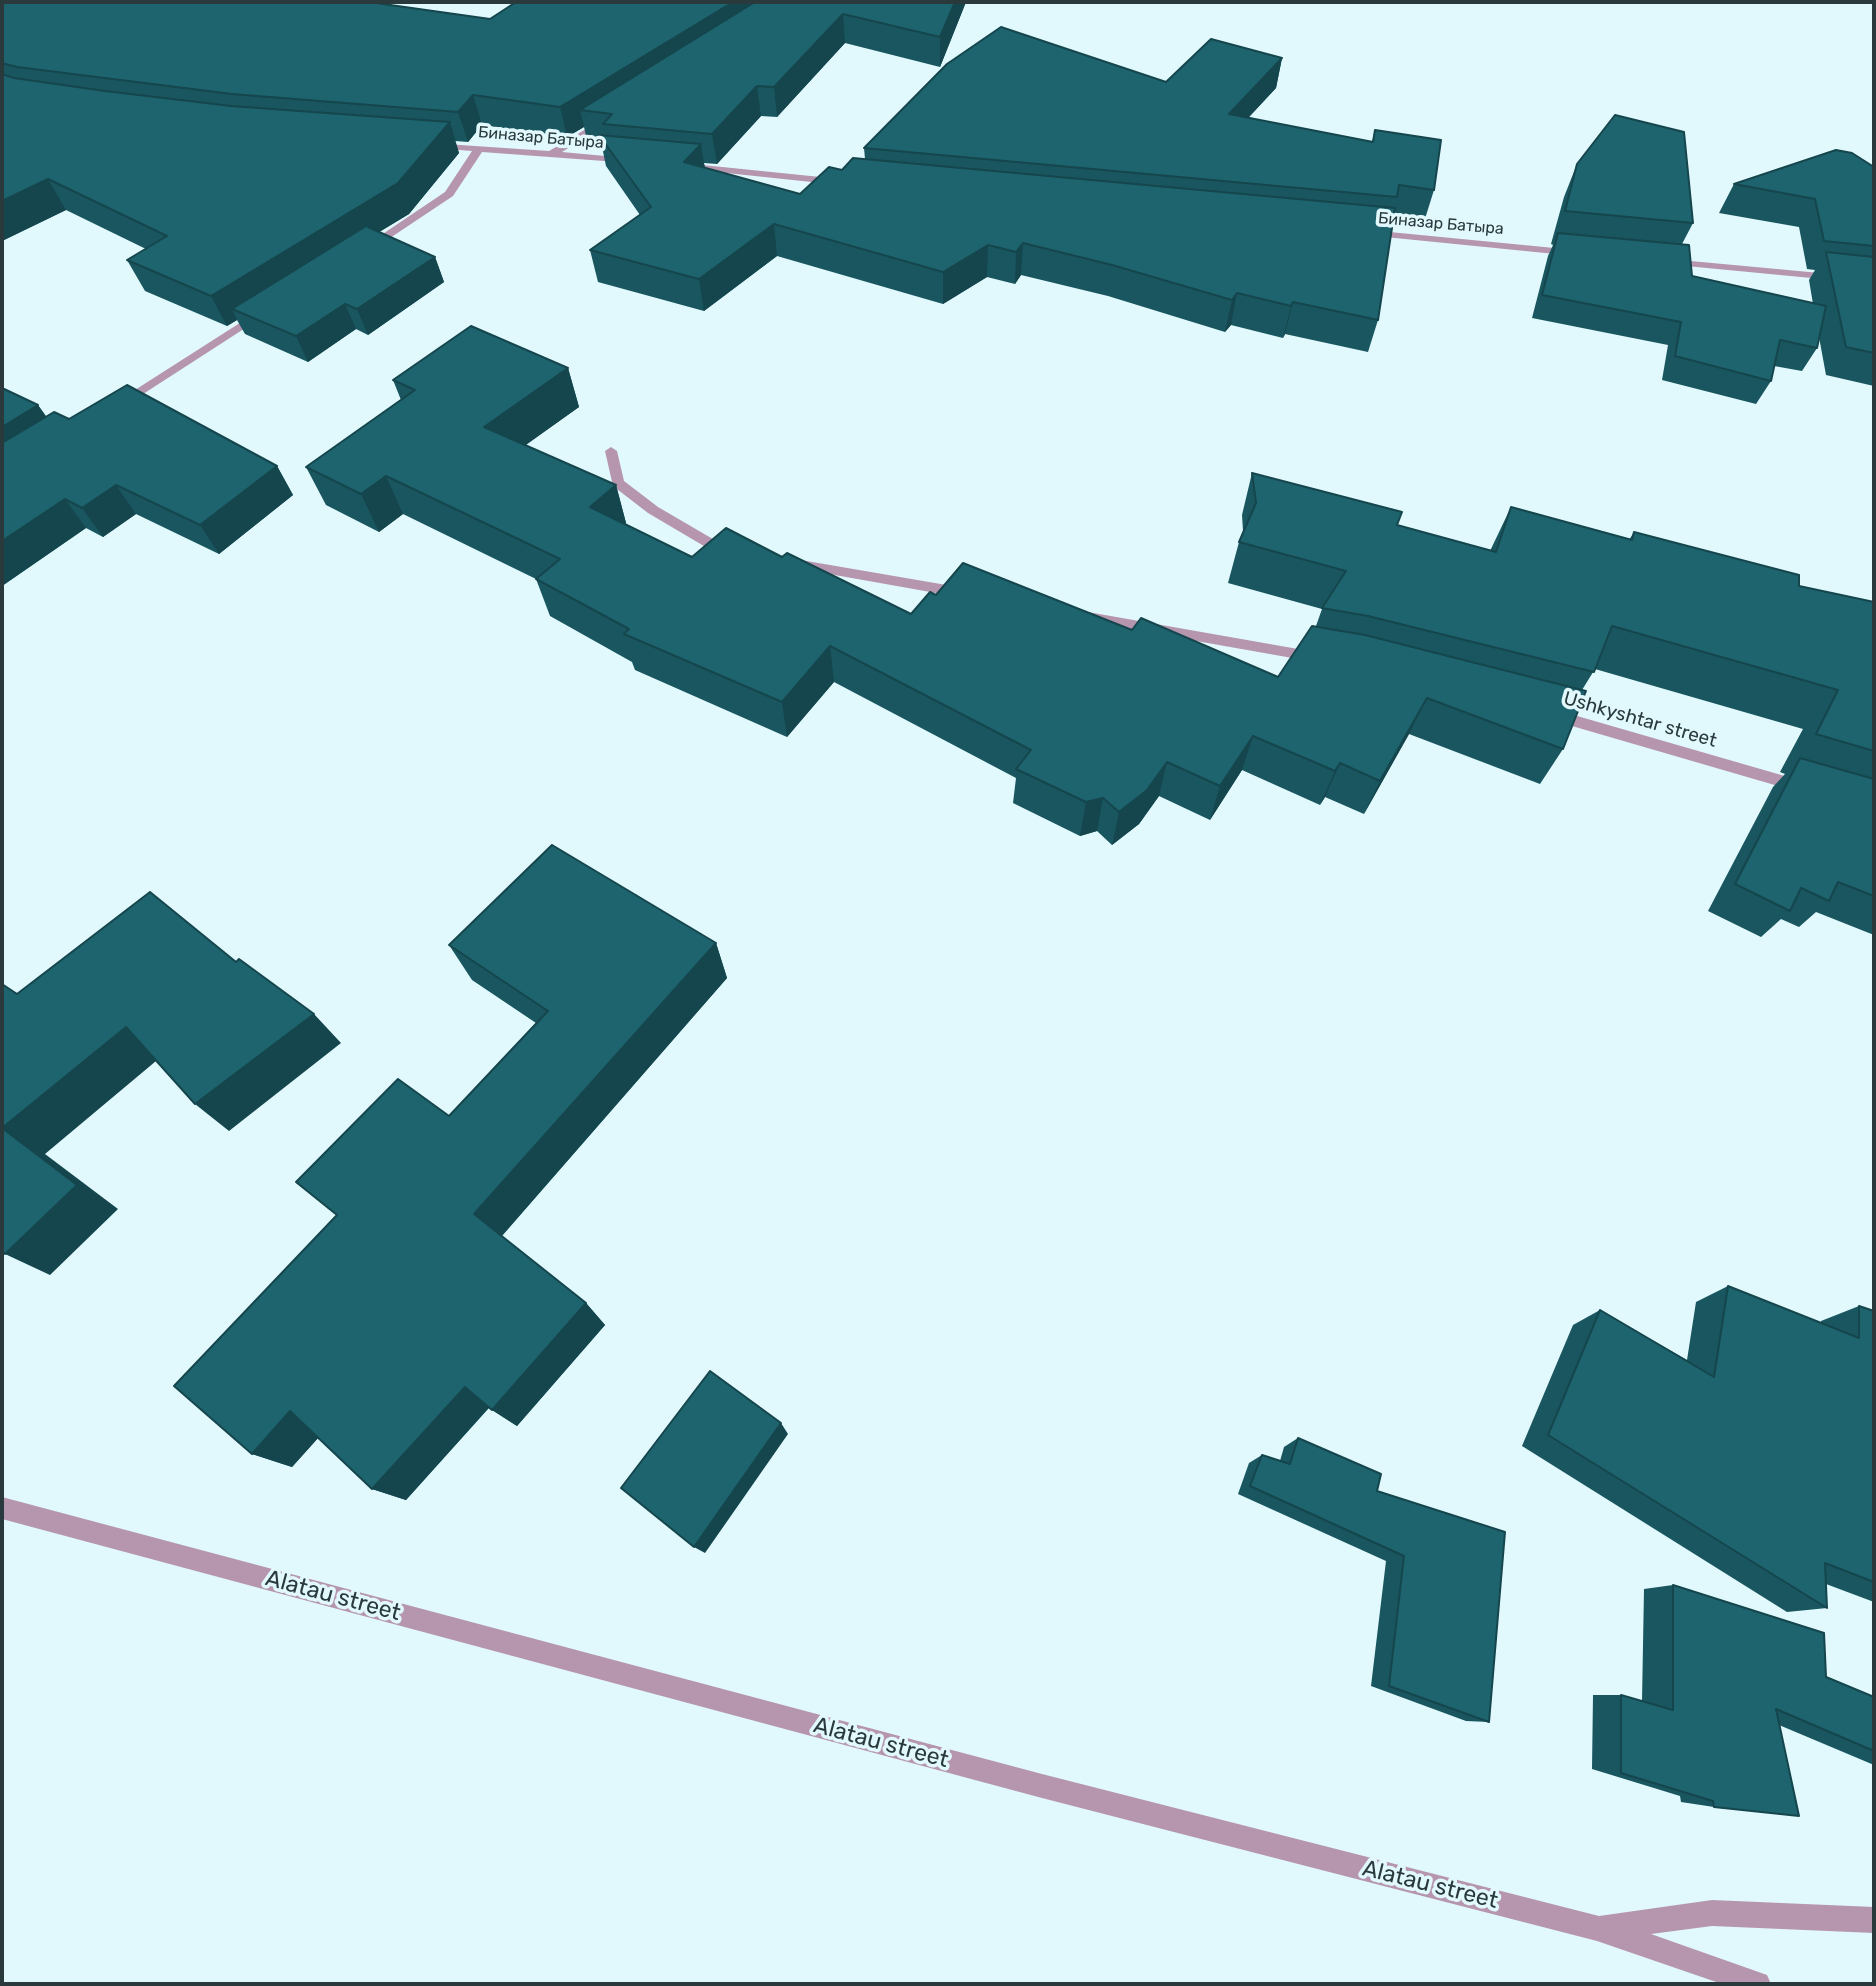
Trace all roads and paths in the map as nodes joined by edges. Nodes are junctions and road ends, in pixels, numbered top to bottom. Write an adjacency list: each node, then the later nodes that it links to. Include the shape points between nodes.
1 (621, 110): 4 (street)
2 (425, 144): 3 (street, Биназар Батыра)
3 (479, 149): 4 (street, Биназар Батыра); 10 (street, via 449,194)
4 (552, 154): 5 (street, Биназар Батыра)
5 (635, 162)
6 (676, 166): 7 (street)
7 (855, 183)
8 (1353, 231): 9 (street, Биназар Батыра)
9 (1587, 254)
10 (358, 255)
11 (1655, 260): 12 (street)
12 (1874, 281)
13 (275, 305): 14 (street)
14 (104, 415)
15 (611, 451): 16 (street, via 618,483 714,546)
16 (740, 552)
17 (778, 561): 18 (street)
18 (982, 596)
19 (1077, 615): 20 (street)
20 (1327, 659)
21 (1535, 710): 22 (street, Ushkyshtar street)
22 (1822, 793)
23 (2, 1508): 25 (street, Alatau street, via 1042,1786)
24 (1874, 1920): 25 (street, via 1712,1913)
25 (1597, 1928): 26 (street, Alatau street)
26 (1758, 1984)

